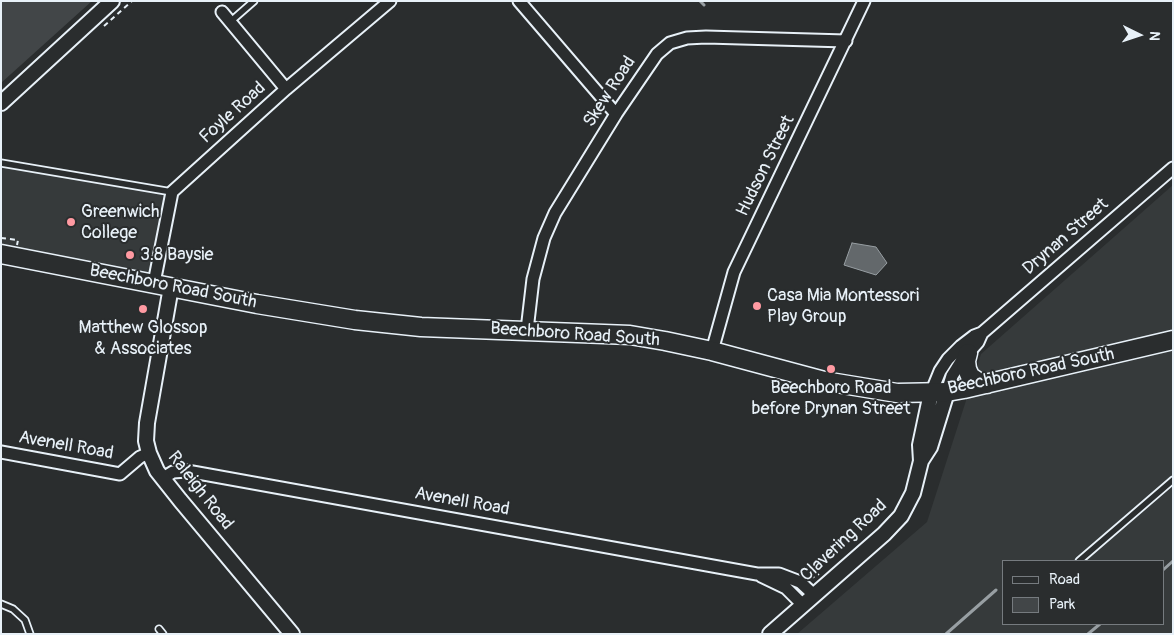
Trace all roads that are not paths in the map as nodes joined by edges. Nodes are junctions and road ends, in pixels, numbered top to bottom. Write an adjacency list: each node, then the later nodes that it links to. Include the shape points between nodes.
1 (112, 1): 10 (street)
2 (254, 1): 7 (lane)
3 (390, 1): 9 (street, Foyle Road)
4 (519, 1): 11 (street)
5 (864, 1): 8 (street, Hudson Street)
6 (222, 12): 7 (street)
7 (230, 22): 9 (street)
8 (846, 42): 11 (street, Skew Road, via 706,37 670,43 657,54); 21 (street, Hudson Street, via 734,272)
9 (286, 89): 14 (street, Foyle Road)
10 (1, 103)
11 (616, 114): 18 (street, Skew Road, via 555,213 544,238)
12 (1, 163): 14 (lane)
13 (1173, 168): 19 (street, Drynan Street)
14 (172, 192): 16 (street)
15 (1, 254): 16 (main road, Beechboro Road South)
16 (154, 283): 17 (main road, Beechboro Road South)
17 (172, 287): 18 (main road, Beechboro Road South, via 322,316 379,323); 26 (street, Raleigh Road, via 147,423)
18 (527, 330): 21 (main road, Beechboro Road South, via 630,335)
19 (982, 333): 22 (street, Drynan Street); 24 (street, Drynan Street, via 948,359 940,371)
20 (1173, 340): 23 (main road, Beechboro Road South)
21 (712, 351): 24 (main road, Beechboro Road South, via 824,381 897,393)
22 (968, 353): 23 (main road, via 966,369 970,376); 24 (street, Drynan Street)
23 (987, 384): 24 (main road, Beechboro Road South)
24 (939, 392): 31 (street, Clavering Road, via 930,447 921,461 913,492 901,516)
25 (1, 452): 26 (street, Avenell Road, via 120,474 140,456)
26 (149, 454): 27 (street, Raleigh Road)
27 (163, 478): 30 (street, Avenell Road, via 173,472 187,471); 35 (street, Raleigh Road)
28 (1173, 480): 29 (lane)
29 (1080, 560)
30 (757, 574): 31 (street, Avenell Road, via 779,574 791,578); 33 (street, Avenell Road, via 786,588)
31 (814, 594): 33 (street, Clavering Road)
32 (1, 604): 34 (lane, via 25,620)
33 (803, 605): 36 (street, Clavering Road)
34 (30, 634)
35 (292, 634)
36 (770, 634)

